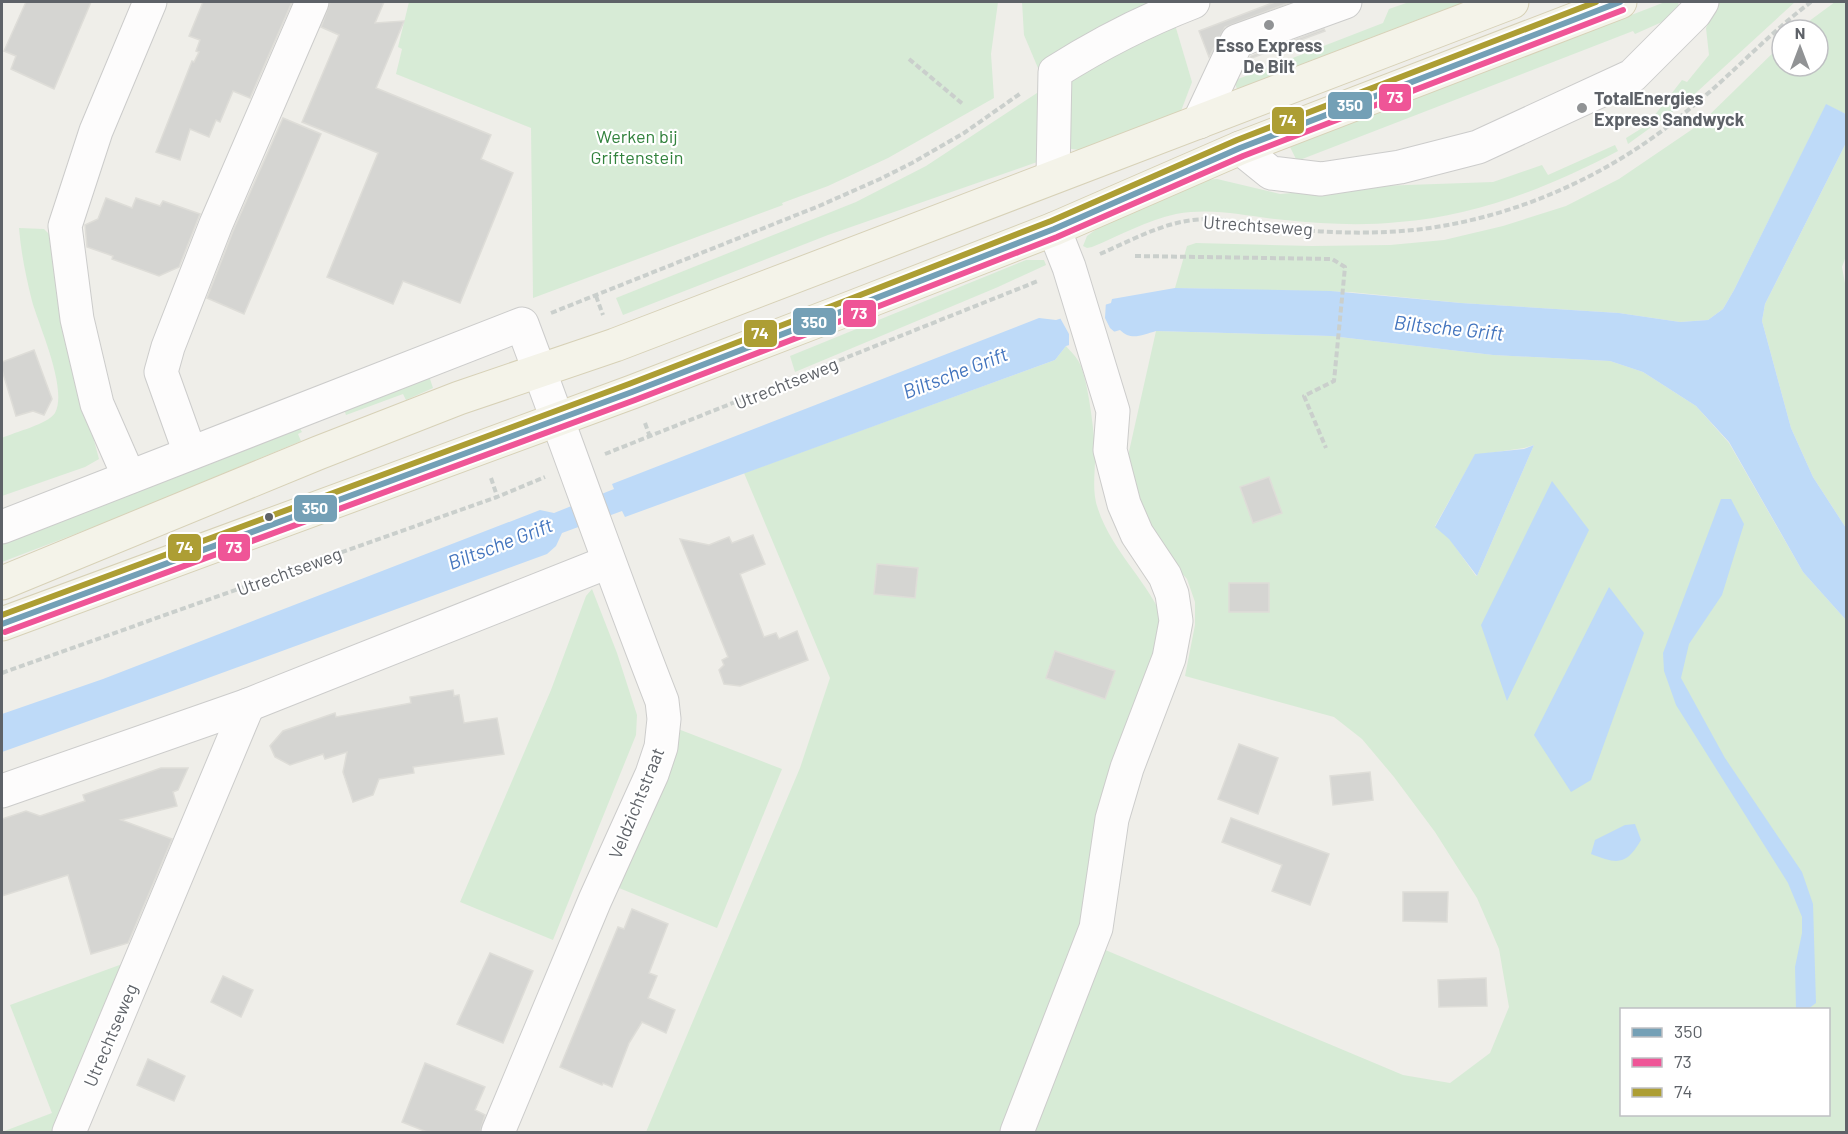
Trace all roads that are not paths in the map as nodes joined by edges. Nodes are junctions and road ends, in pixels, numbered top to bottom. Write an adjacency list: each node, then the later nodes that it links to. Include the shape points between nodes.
1 (150, 2): 15 (street, via 96,131 65,226 77,319 97,404)
2 (312, 2): 14 (street, via 216,224 161,372)
3 (1193, 2): 10 (street, via 1092,48 1055,72)
4 (1345, 2): 8 (street, via 1237,41)
5 (1512, 2): 8 (main road)
6 (1620, 2): 9 (main road)
7 (1702, 2): 9 (street, via 1632,76 1478,147 1400,167 1321,178 1271,173)
8 (1199, 122): 10 (main road)
9 (1240, 148): 11 (main road)
10 (1053, 176): 12 (main road)
11 (1054, 229): 13 (main road); 24 (street, via 1113,411 1110,450 1124,504 1137,534 1165,576 1176,621 1169,658 1112,819 1096,928)
12 (540, 371): 13 (street); 14 (street, via 522,324); 18 (main road, via 328,449)
13 (557, 419): 17 (street, Veldzichtstraat); 19 (main road)
14 (190, 453): 15 (street)
15 (129, 477): 16 (street)
16 (2, 527)
17 (608, 562): 20 (street); 23 (street, Veldzichtstraat, via 662,700 661,747)
18 (2, 583)
19 (2, 624)
20 (249, 705): 21 (street); 22 (street, Utrechtseweg)
21 (2, 791)
22 (69, 1132)
23 (498, 1132)
24 (1017, 1132)

